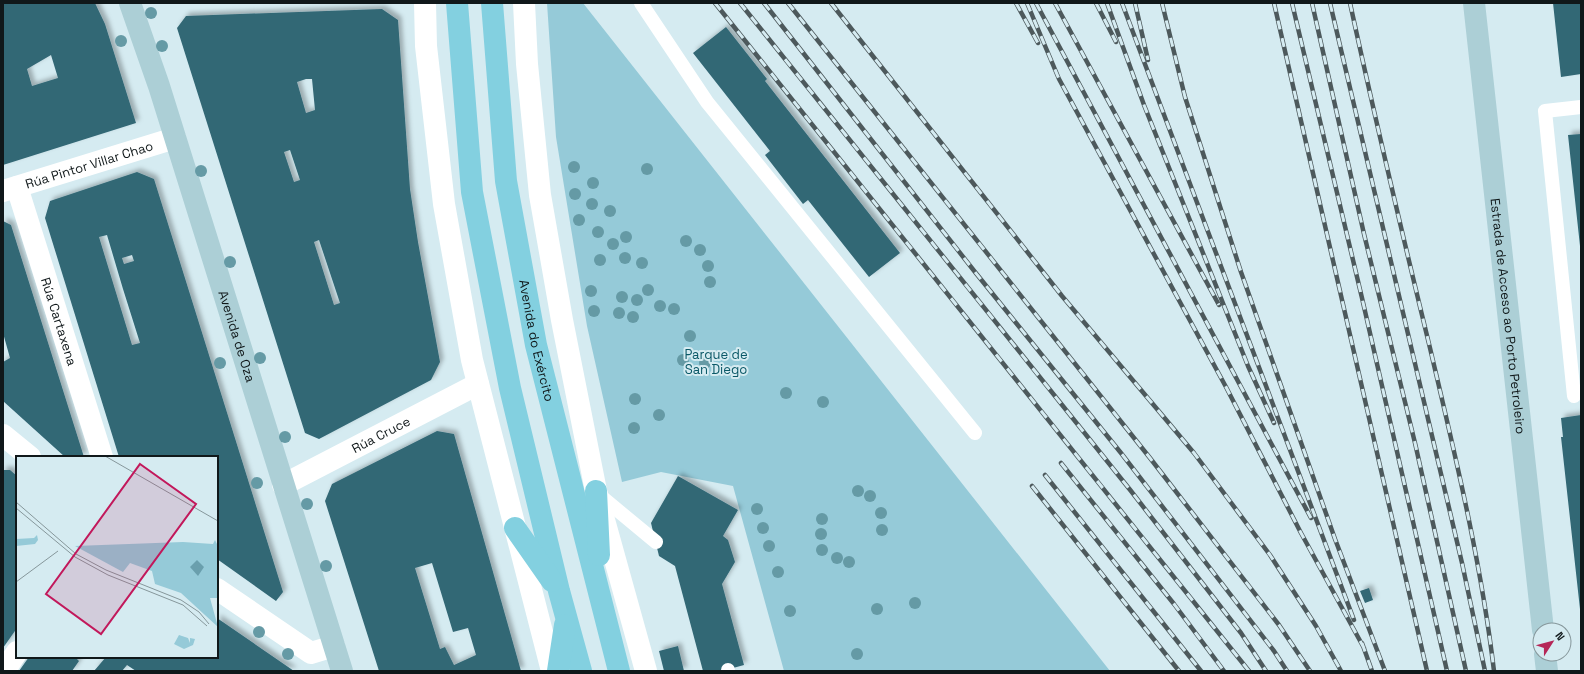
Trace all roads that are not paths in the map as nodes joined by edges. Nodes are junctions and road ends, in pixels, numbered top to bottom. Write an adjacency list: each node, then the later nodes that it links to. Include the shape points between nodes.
1 (130, 3): 9 (street, Avenida de Oza)
2 (425, 3): 11 (street, via 426,46 444,204)
3 (524, 3): 18 (street, via 527,64 540,195)
4 (641, 3): 13 (lane, via 707,102)
5 (1474, 3): 25 (street, Estrada de Acceso ao Porto Petroleiro)
6 (492, 8): 23 (main road, Avenida do Exército, via 506,181 536,345)
7 (457, 10): 22 (main road, via 472,192 510,388)
8 (1581, 107): 12 (lane, via 1545,111)
9 (175, 138): 10 (street, Rúa Pintor Villar Chao); 17 (street, Avenida de Oza)
10 (10, 189): 16 (street, Rúa Cartaxena)
11 (478, 384): 17 (street, Rúa Cruce); 19 (street)
12 (1574, 396)
13 (974, 433)
14 (3, 435): 15 (street)
15 (29, 456)
16 (102, 456)
17 (283, 485): 26 (street, Avenida de Oza)
18 (596, 492): 20 (lane); 23 (main road); 34 (street)
19 (514, 528): 22 (main road); 30 (street)
20 (656, 542)
21 (218, 590): 26 (street, via 311,653)
22 (559, 591): 24 (main road)
23 (602, 604): 33 (main road, Avenida do Exército)
24 (566, 618): 31 (main road); 32 (main road)
25 (1542, 622)
26 (334, 646): 29 (street, Avenida de Oza)
27 (16, 653): 28 (street)
28 (4, 671)
29 (342, 671)
30 (552, 671)
31 (558, 671)
32 (581, 671)
33 (619, 671)
34 (646, 671)

